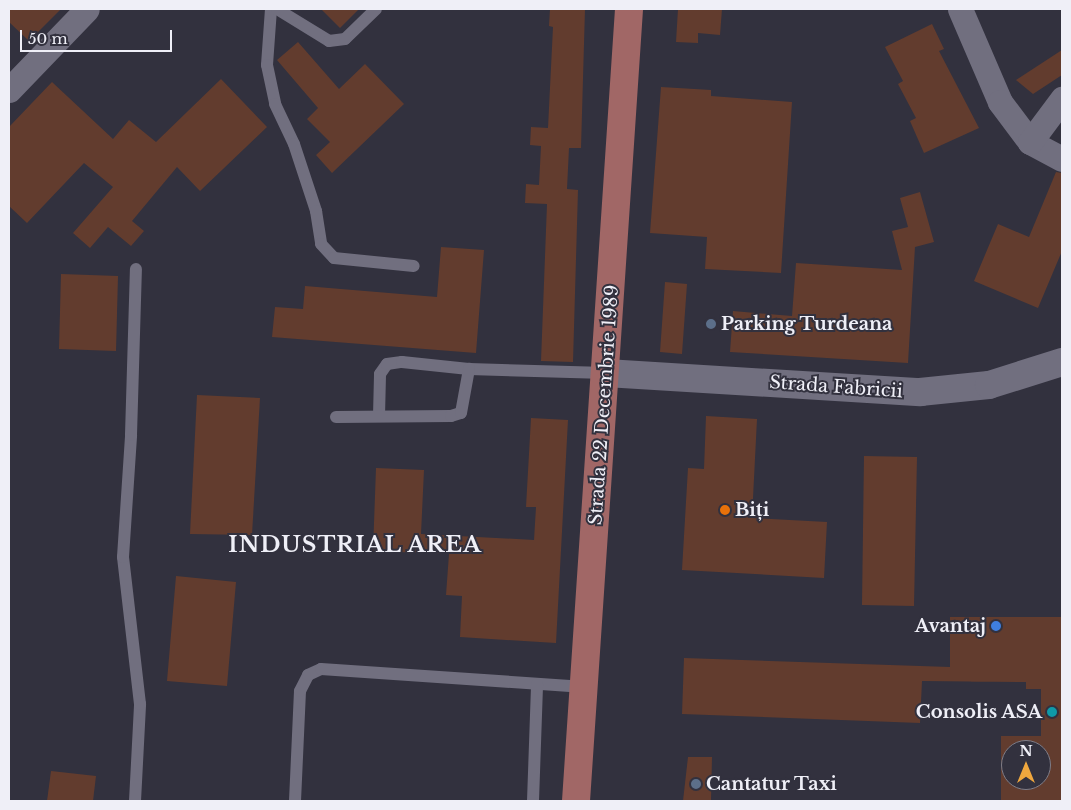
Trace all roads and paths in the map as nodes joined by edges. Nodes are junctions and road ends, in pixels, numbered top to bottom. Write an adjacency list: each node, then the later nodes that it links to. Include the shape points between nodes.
1 (87, 9): 7 (street)
2 (272, 9): 11 (lane, via 267,65 275,104 294,144 321,244 334,258)
3 (277, 9): 4 (lane, via 329,41 345,39)
4 (376, 9)
5 (629, 9): 15 (main road, Strada 22 Decembrie 1989)
6 (960, 9): 9 (street, via 1000,102)
7 (9, 90)
8 (1062, 98): 9 (street)
9 (1030, 142): 10 (street)
10 (1062, 159)
11 (414, 266)
12 (136, 269): 20 (lane, via 123,557 140,704)
13 (1062, 362): 15 (street, Strada Fabricii, via 989,385 920,392)
14 (469, 369): 15 (lane); 16 (lane, via 461,413 451,416); 16 (lane, via 402,362 386,364 380,374)
15 (606, 373): 19 (main road, Strada 22 Decembrie 1989)
16 (379, 416): 17 (lane)
17 (336, 417)
18 (537, 684): 19 (lane); 21 (lane, via 321,669 308,676 300,691); 22 (lane)
19 (584, 687): 23 (main road, Strada 22 Decembrie 1989)
20 (135, 801)
21 (295, 801)
22 (533, 801)
23 (576, 801)

